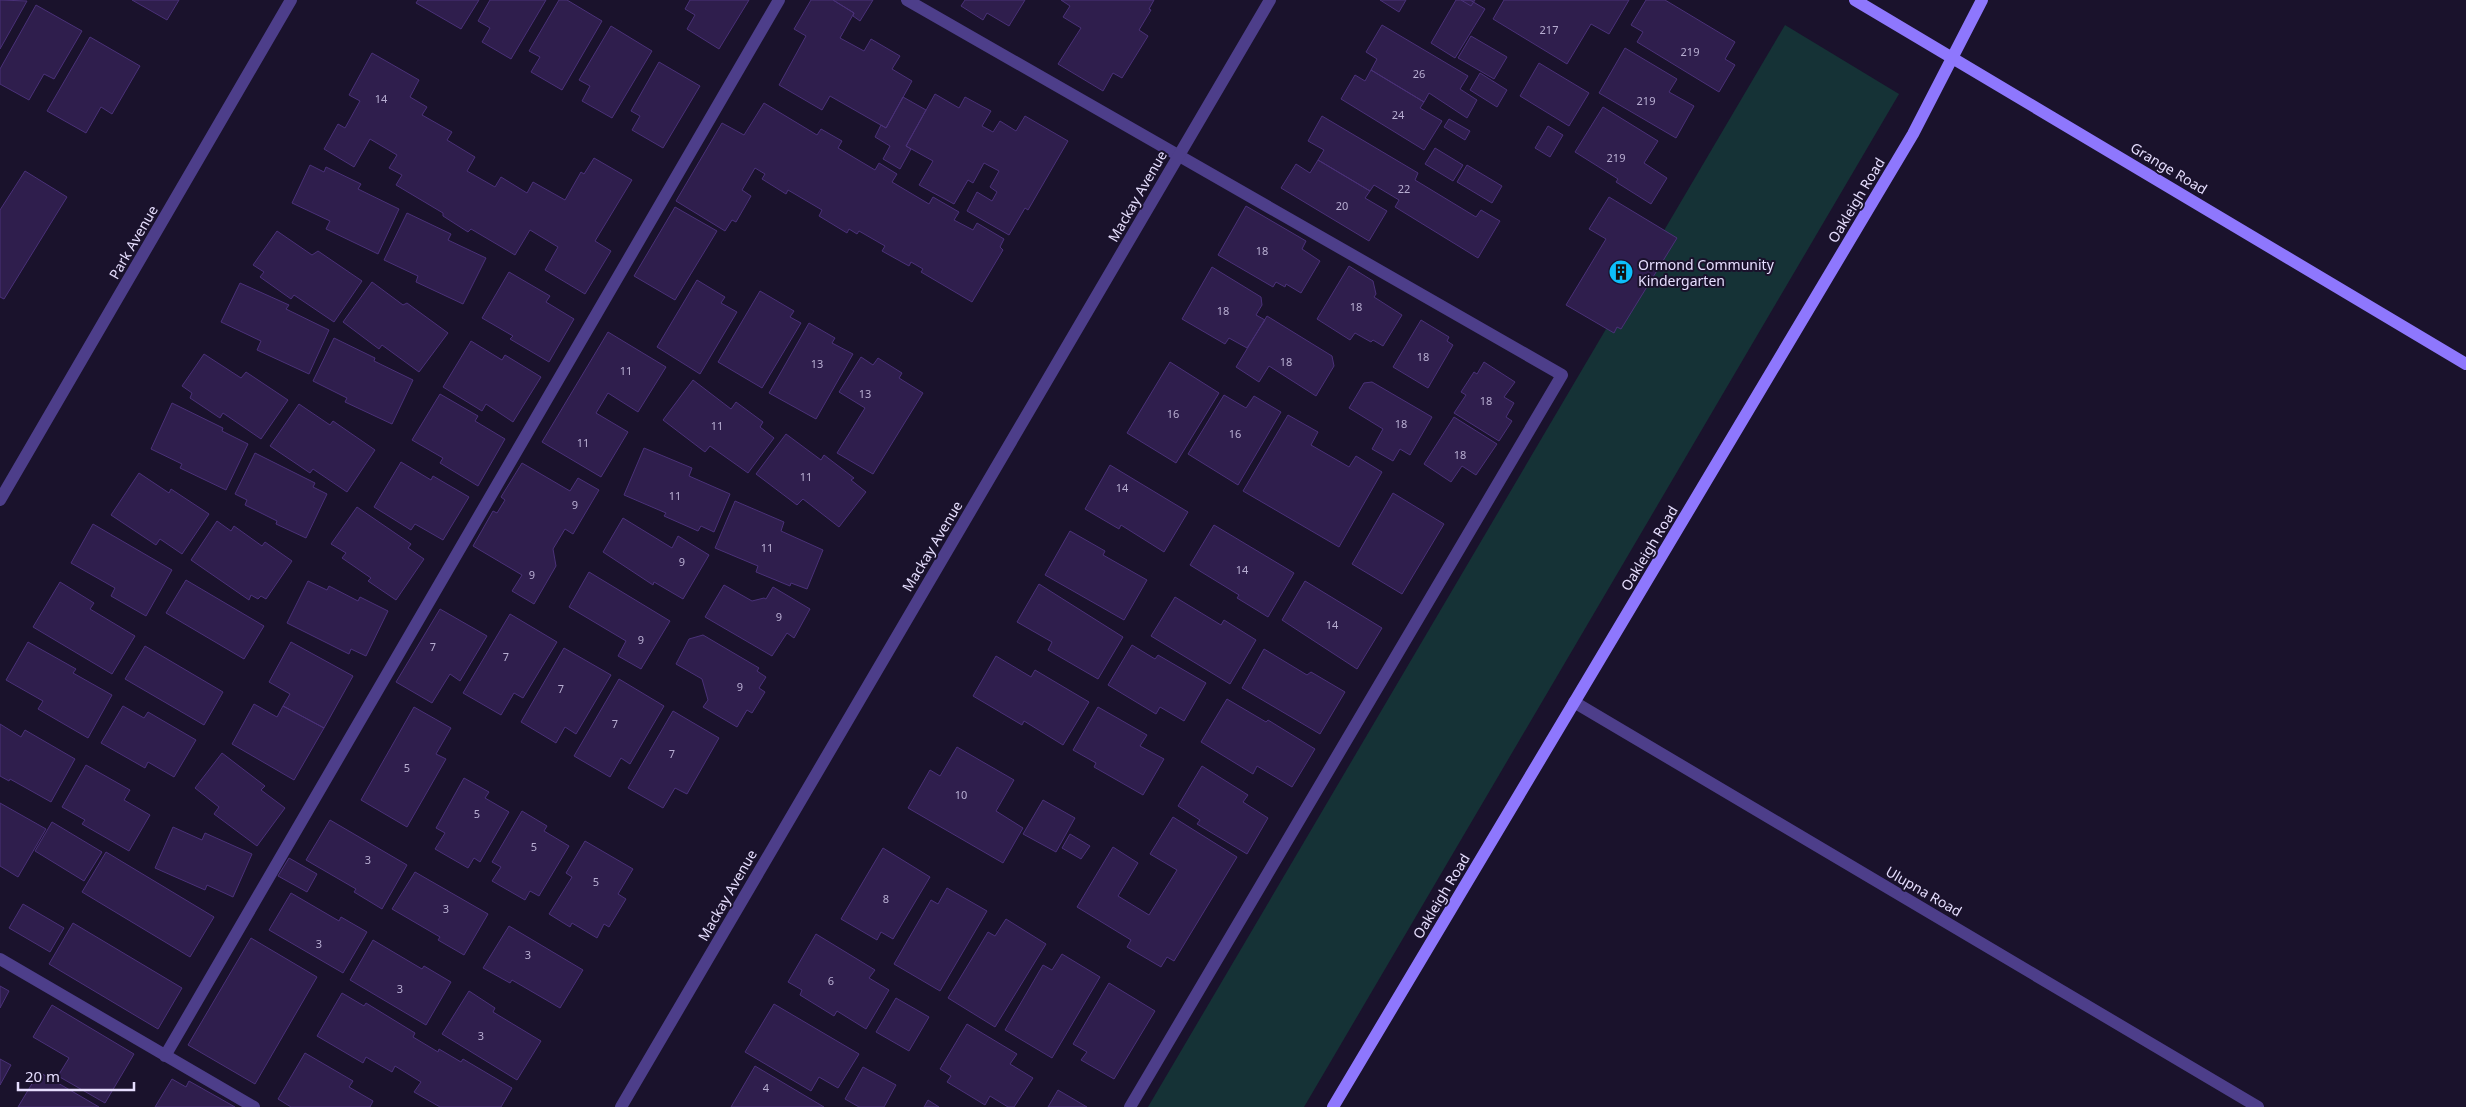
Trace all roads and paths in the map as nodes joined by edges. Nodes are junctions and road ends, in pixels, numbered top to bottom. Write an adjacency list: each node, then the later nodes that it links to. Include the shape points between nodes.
1 (292, 0): 10 (street, Park Avenue)
2 (779, 0): 13 (street)
3 (907, 0): 8 (street)
4 (1270, 0): 8 (street, Mackay Avenue)
5 (1855, 0): 7 (street, Grange Road)
6 (1982, 0): 7 (street, Oakleigh Road)
7 (1952, 57): 9 (street, Grange Road); 11 (street, Oakleigh Road, via 1913,134)
8 (1178, 156): 15 (street, Mackay Avenue); 16 (street, via 1562,375)
9 (2466, 364)
10 (0, 500)
11 (1574, 702): 17 (street, Oakleigh Road); 18 (street, Ulupna Road)
12 (0, 959): 13 (street)
13 (166, 1056): 14 (street)
14 (254, 1107)
15 (621, 1107)
16 (1130, 1107)
17 (1333, 1107)
18 (2258, 1107)

